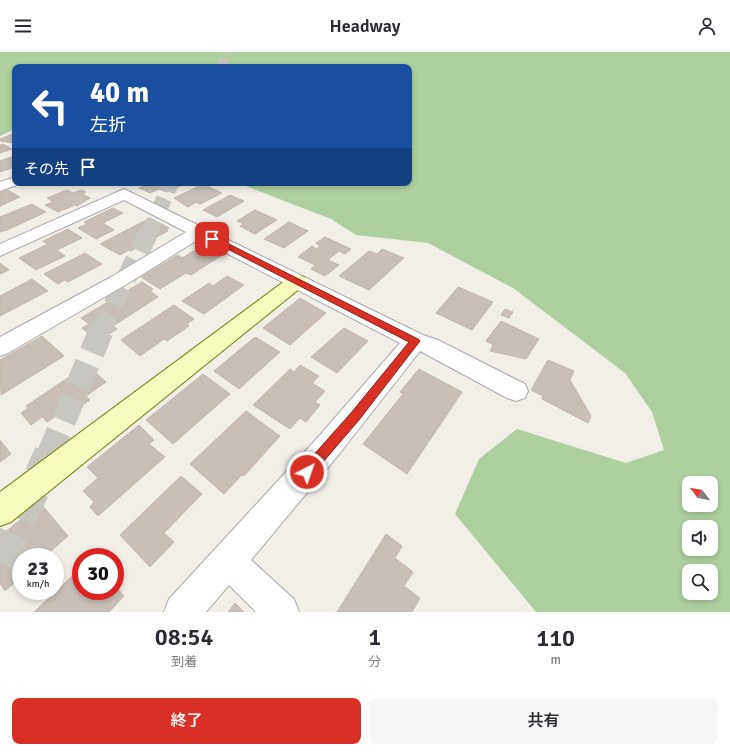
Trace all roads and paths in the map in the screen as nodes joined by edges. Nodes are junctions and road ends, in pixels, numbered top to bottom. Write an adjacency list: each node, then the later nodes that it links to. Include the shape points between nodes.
1 (12, 182): 2 (street)
2 (0, 187)
3 (198, 232): 4 (street, via 118,190); 5 (street); 7 (street, via 120,280)
4 (0, 251)
5 (297, 281): 6 (street); 9 (street)
6 (415, 341): 8 (street, via 430,346); 10 (street, via 355,416)
7 (0, 347)
8 (516, 391)
9 (0, 511)
10 (228, 561): 11 (street); 12 (street)
11 (182, 612)
12 (281, 612)

